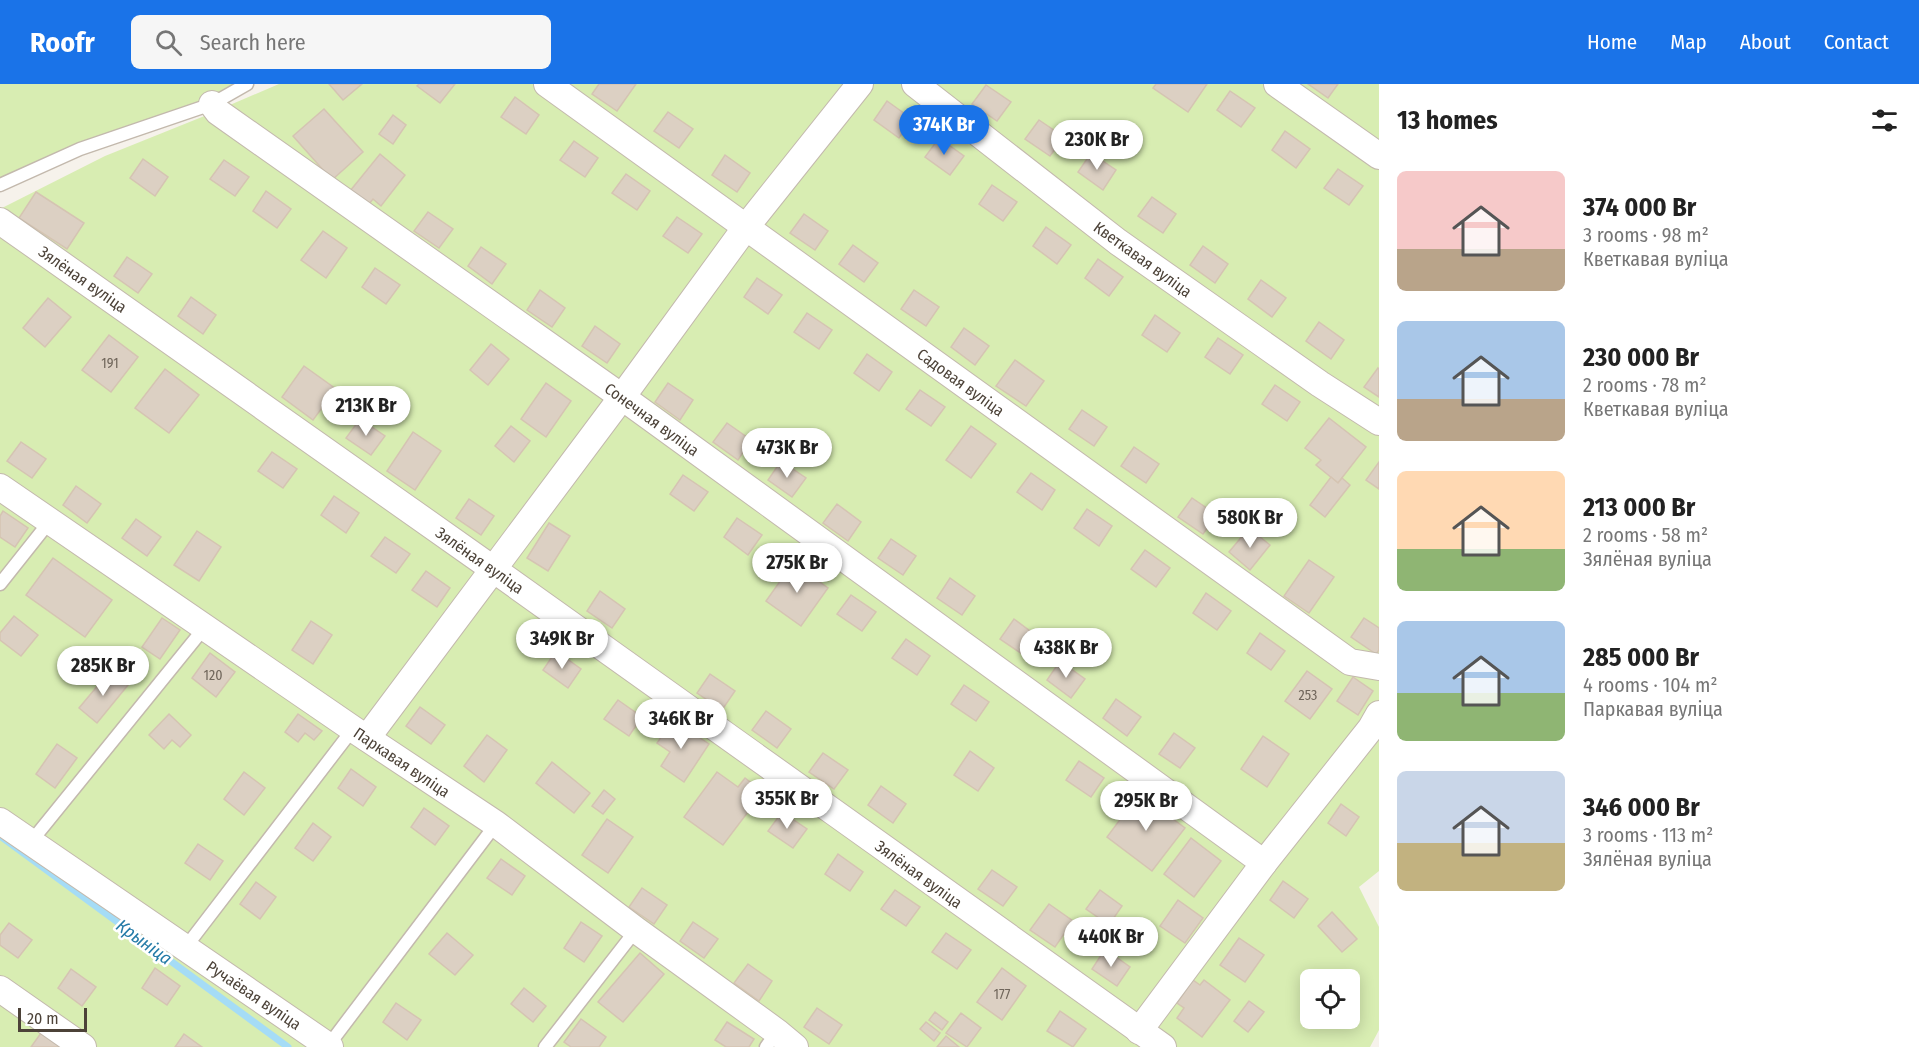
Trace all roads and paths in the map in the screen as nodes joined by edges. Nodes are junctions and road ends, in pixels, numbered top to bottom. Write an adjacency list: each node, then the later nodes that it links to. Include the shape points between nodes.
1 (247, 84): 6 (lane)
2 (548, 84): 10 (street, Садовая вуліца)
3 (860, 84): 10 (street)
4 (915, 84): 12 (street, Кветкавая вуліца, via 1118,242)
5 (1277, 84): 7 (street)
6 (212, 104): 8 (lane, via 80,149); 11 (street, Сонечная вуліца, via 218,112)
7 (1379, 156)
8 (0, 184)
9 (0, 221): 15 (street, Зялёная вуліца)
10 (746, 227): 11 (street); 18 (street, Садовая вуліца, via 1350,662)
11 (622, 397): 15 (street); 24 (street, Сонечная вуліца)
12 (1379, 422)
13 (0, 487): 14 (street, Паркавая вуліца)
14 (50, 521): 16 (lane); 17 (street, Паркавая вуліца)
15 (493, 569): 20 (street); 28 (street, Зялёная вуліца)
16 (0, 584)
17 (205, 627): 20 (street, Паркавая вуліца); 23 (lane)
18 (1379, 667)
19 (1379, 714): 24 (street)
20 (360, 734): 22 (street, Паркавая вуліца); 26 (lane)
21 (0, 821): 23 (street, Ручаёвая вуліца)
22 (495, 824): 25 (street, Паркавая вуліца); 30 (lane)
23 (30, 844): 26 (street, Ручаёвая вуліца)
24 (1264, 863): 28 (street)
25 (636, 930): 29 (street, Паркавая вуліца); 32 (lane)
26 (185, 948): 30 (street, Ручаёвая вуліца)
27 (0, 989): 31 (street)
28 (1139, 1031): 33 (street, Зялёная вуліца)
29 (780, 1042)
30 (329, 1046)
31 (83, 1047)
32 (544, 1047)
33 (1163, 1047)

